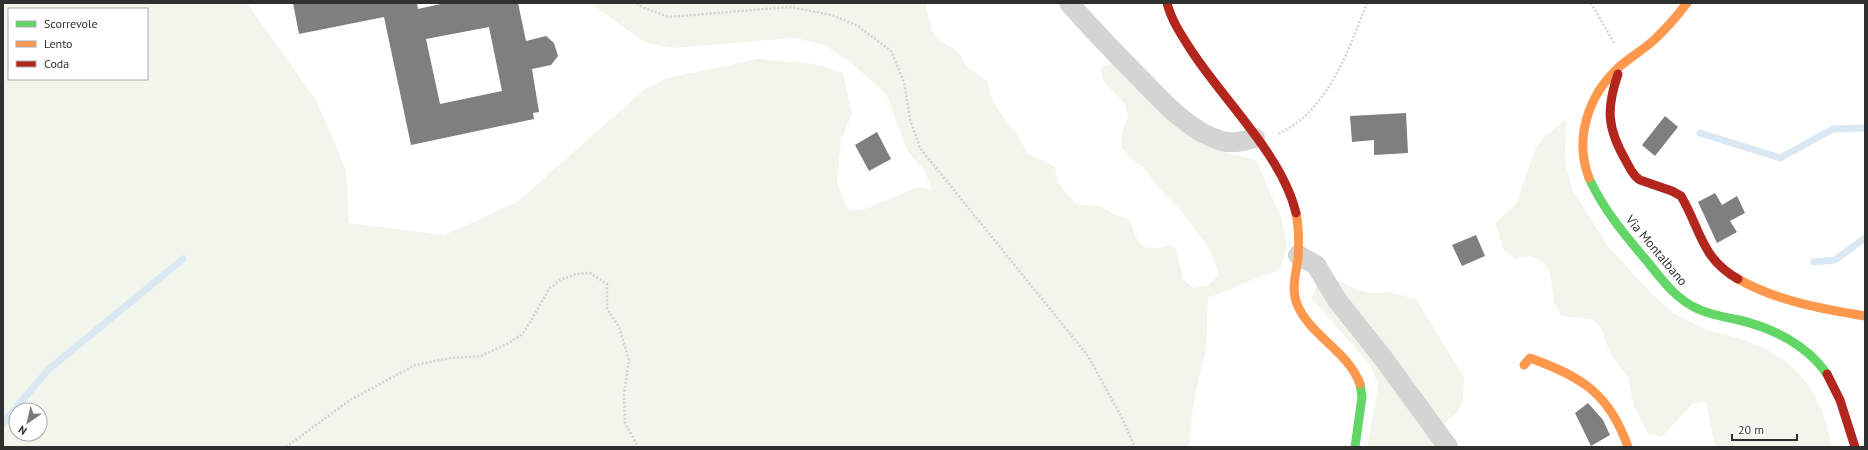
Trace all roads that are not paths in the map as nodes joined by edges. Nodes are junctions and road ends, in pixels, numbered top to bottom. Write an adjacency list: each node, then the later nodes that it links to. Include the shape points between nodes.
1 (1069, 3): 5 (street, via 1168,107 1187,122 1222,141)
2 (1167, 3): 5 (street, via 1170,14 1197,62)
3 (1687, 3): 4 (street, Via Montalbano, via 1653,40)
4 (1622, 63): 7 (street, via 1612,89 1609,115 1611,132 1636,177 1680,196 1696,223 1705,248 1716,263 1736,278 1764,290 1806,304); 12 (street, Via Montalbano, via 1599,92 1583,126 1582,145 1588,176 1621,232 1670,289 1690,306 1774,332 1795,343 1814,358 1839,397)
5 (1259, 141): 6 (street, via 1278,170 1294,205)
6 (1298, 255): 9 (street, via 1294,292 1298,307 1355,373 1362,390); 10 (street, via 1316,264 1337,300)
7 (1865, 316)
8 (1524, 365): 11 (street, via 1530,358 1553,366 1591,387 1616,418)
9 (1355, 447)
10 (1448, 447)
11 (1628, 447)
12 (1855, 447)

